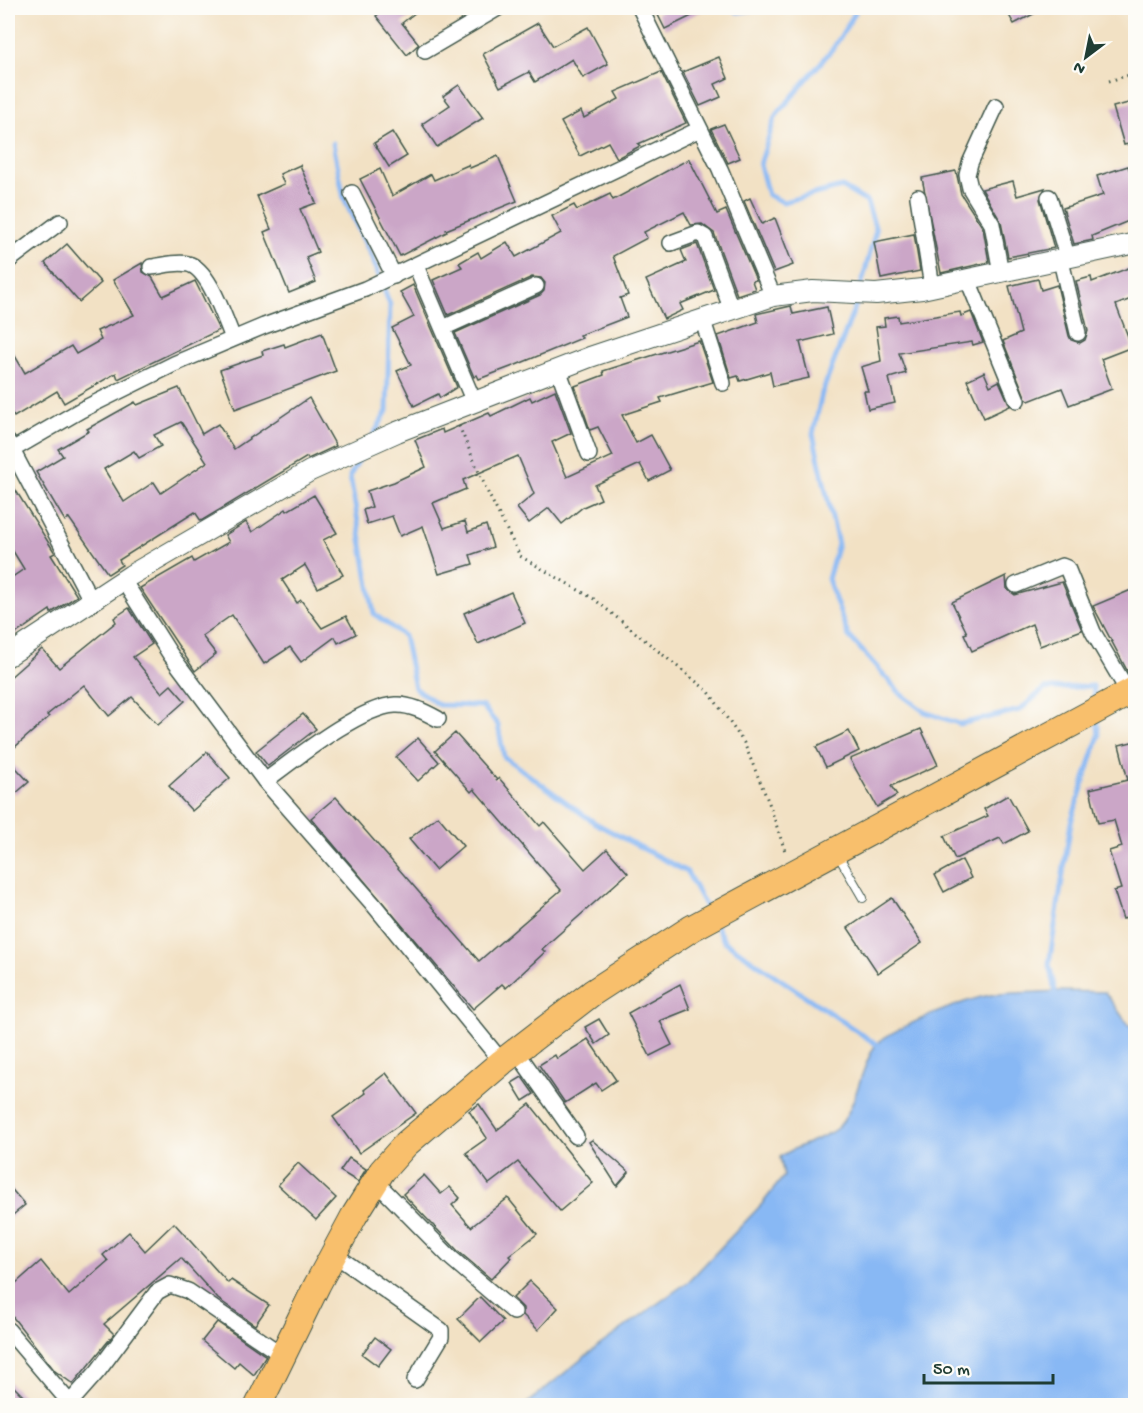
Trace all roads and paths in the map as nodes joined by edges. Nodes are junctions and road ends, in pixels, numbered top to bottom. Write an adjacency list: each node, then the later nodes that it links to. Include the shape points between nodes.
1 (498, 8): 3 (street)
2 (640, 8): 7 (street)
3 (425, 51)
4 (1136, 73): 5 (path)
5 (1109, 81)
6 (996, 106): 18 (street, via 967,175 970,188 992,224)
7 (698, 130): 16 (street); 23 (street, via 732,198)
8 (352, 193): 19 (street)
9 (918, 197): 22 (street)
10 (1049, 197): 14 (street)
11 (60, 222): 15 (street)
12 (671, 243): 24 (street, via 698,233 705,237)
13 (1136, 243): 14 (street)
14 (1064, 260): 18 (street); 27 (street)
15 (8, 261)
16 (416, 266): 19 (street); 26 (street)
17 (151, 267): 28 (street, via 181,263 197,269 212,289)
18 (1001, 273): 20 (street)
19 (390, 278): 28 (street)
20 (968, 280): 22 (street); 31 (street)
21 (536, 286): 26 (street)
22 (932, 287): 23 (street, via 897,293 835,291)
23 (772, 296): 24 (street)
24 (732, 308): 25 (street)
25 (702, 318): 29 (street); 30 (street)
26 (443, 328): 32 (street)
27 (1078, 333)
28 (233, 338): 34 (street)
29 (558, 369): 32 (street); 35 (street)
30 (723, 383)
31 (1017, 400)
32 (474, 402): 33 (street)
33 (452, 410): 36 (street, via 341,455 269,492); 44 (path, via 520,556 594,599 709,692 744,743 786,856)
34 (9, 448): 38 (street)
35 (589, 454)
36 (123, 580): 38 (street); 42 (street, via 170,654)
37 (1016, 585): 40 (street, via 1067,568 1093,632)
38 (91, 600): 39 (street)
39 (8, 656)
40 (1127, 694): 43 (highway)
41 (438, 719): 42 (street, via 409,706 394,705 368,712)
42 (265, 781): 46 (street)
43 (836, 851): 44 (highway); 45 (lane)
44 (798, 872): 46 (highway, via 692,928 592,993)
45 (863, 897)
46 (509, 1056): 47 (street); 48 (highway, via 406,1144)
47 (576, 1136)
48 (375, 1181): 49 (highway); 50 (street, via 451,1258)
49 (333, 1254): 52 (highway); 53 (street, via 441,1330 441,1337)
50 (514, 1312)
51 (8, 1330): 54 (street)
52 (282, 1355): 54 (street, via 188,1291 170,1285 157,1292); 55 (highway)
53 (415, 1380)
54 (68, 1404)
55 (258, 1406)

